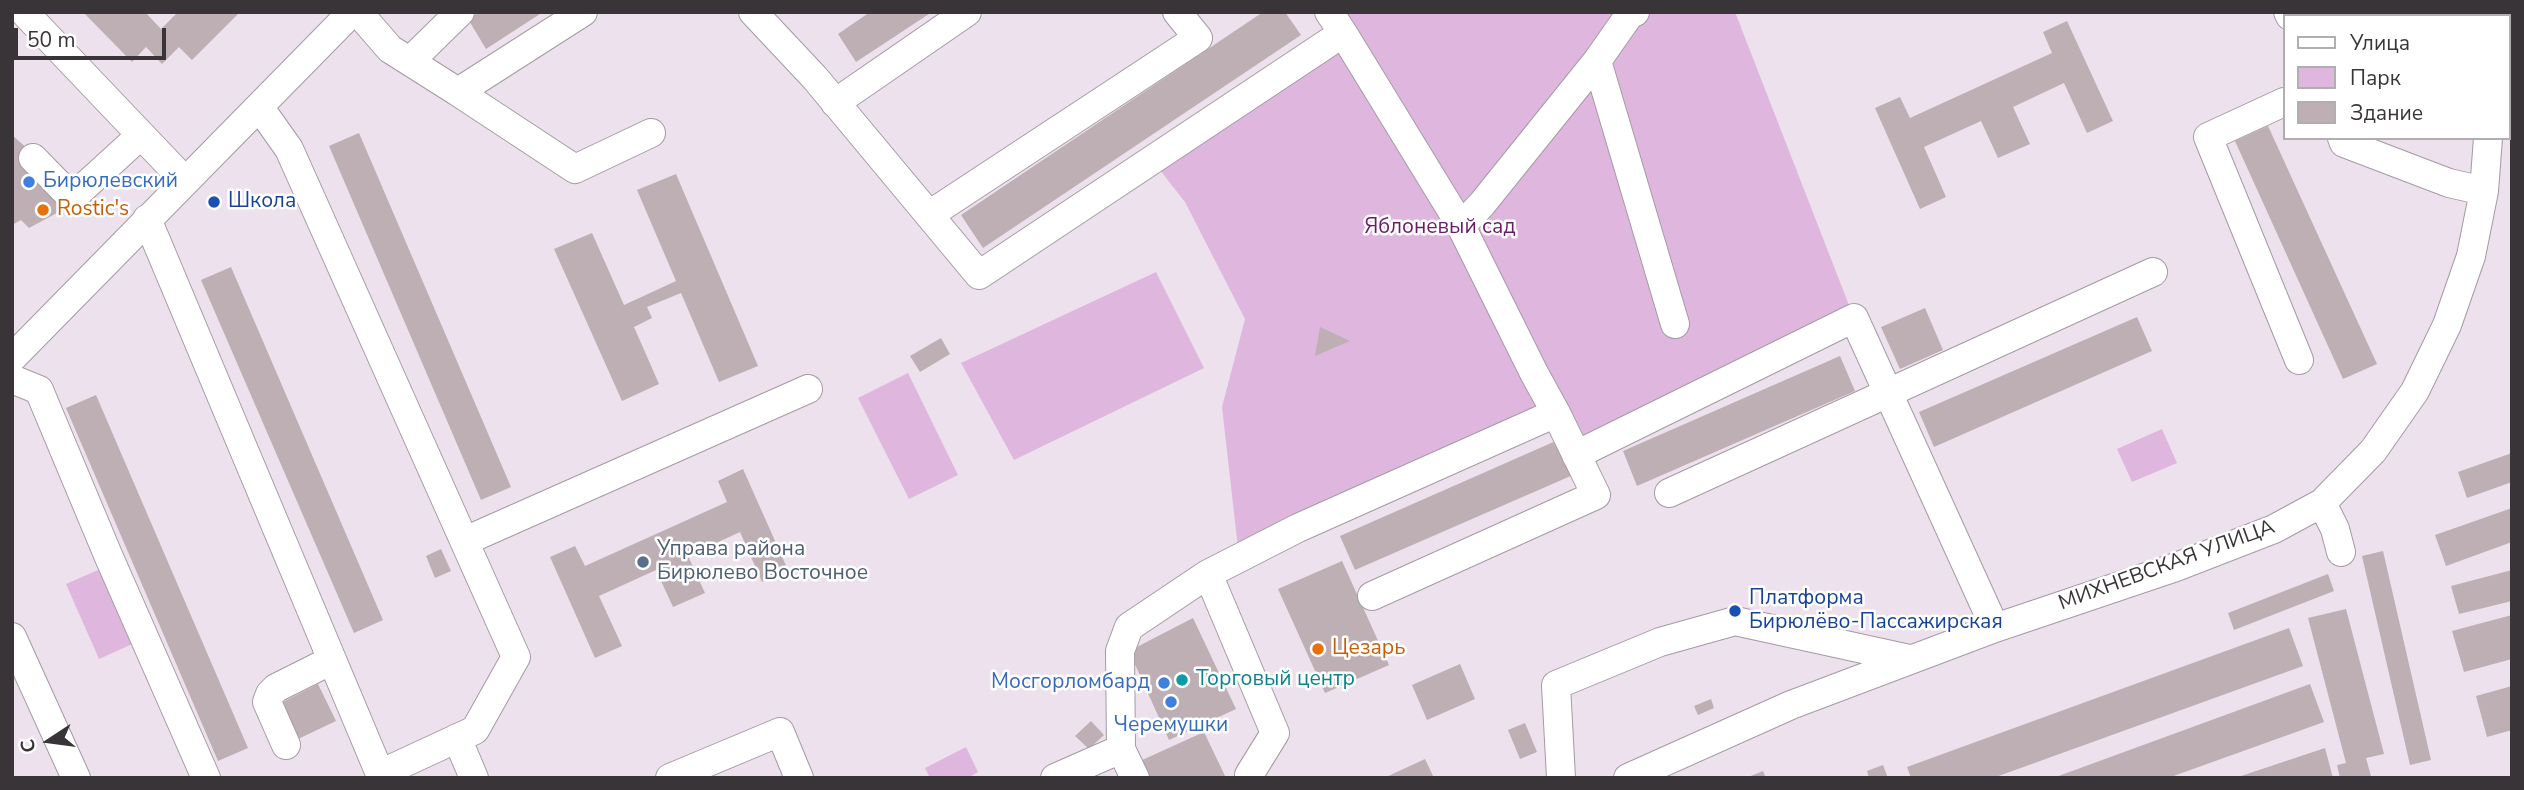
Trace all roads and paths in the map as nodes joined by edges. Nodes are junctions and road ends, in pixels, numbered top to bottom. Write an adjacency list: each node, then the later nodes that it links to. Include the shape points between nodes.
1 (24, 12): 18 (street)
2 (352, 12): 16 (street)
3 (358, 12): 11 (street, via 390,48)
4 (460, 12): 11 (street)
5 (583, 12): 13 (street)
6 (753, 12): 14 (street)
7 (967, 12): 14 (street)
8 (1177, 12): 24 (street, via 1198,38)
9 (1635, 12): 12 (street)
10 (1336, 22): 24 (street, via 979,275); 26 (street)
11 (410, 61): 13 (street)
12 (1597, 61): 26 (street); 28 (street)
13 (458, 92): 17 (street, via 575,169)
14 (835, 103): 24 (street)
15 (2282, 103): 30 (street, via 2208,137)
16 (260, 108): 22 (street); 38 (street, via 289,149)
17 (651, 133)
18 (141, 135): 21 (street, via 72,198); 22 (street)
19 (2343, 140): 23 (street, via 2449,183)
20 (2488, 140): 23 (street, МИХНЕВСКАЯ УЛИЦА)
21 (33, 158)
22 (185, 181): 25 (street)
23 (2484, 191): 37 (street, МИХНЕВСКАЯ УЛИЦА, via 2471,256 2447,325 2415,391 2373,452)
24 (929, 215)
25 (147, 219): 29 (street); 45 (street)
26 (1461, 226): 34 (street)
27 (2153, 272): 33 (street)
28 (1675, 324)
29 (12, 358)
30 (2299, 360)
31 (12, 379): 51 (street, via 39,390)
32 (808, 389): 38 (street)
33 (1889, 393): 35 (street, via 1854,318); 36 (street); 42 (street)
34 (1556, 413): 35 (street); 40 (street, via 1298,528)
35 (1577, 454): 41 (street, via 1596,495)
36 (1669, 493)
37 (2322, 503): 39 (street); 42 (street, МИХНЕВСКАЯ УЛИЦА, via 2274,529 2176,567)
38 (465, 541): 46 (street, via 516,657 475,730)
39 (2341, 552)
40 (1208, 574): 48 (street, via 1129,627 1120,651); 57 (street, via 1275,733)
41 (1371, 596)
42 (1995, 628): 44 (street, МИХНЕВСКАЯ УЛИЦА)
43 (12, 637): 50 (street)
44 (1909, 659): 58 (street, via 1735,621 1660,642 1556,685); 59 (street, МИХНЕВСКАЯ УЛИЦА, via 1791,705)
45 (332, 660): 47 (street, via 270,694 267,702); 49 (street)
46 (457, 738): 49 (street); 52 (street)
47 (286, 745)
48 (1121, 748): 55 (street); 56 (street)
49 (375, 776)
50 (76, 778)
51 (206, 778)
52 (474, 778)
53 (670, 778): 54 (street, via 780,732)
54 (799, 778)
55 (1055, 778)
56 (1135, 778)
57 (1250, 778)
58 (1561, 778)
59 (1628, 778)

